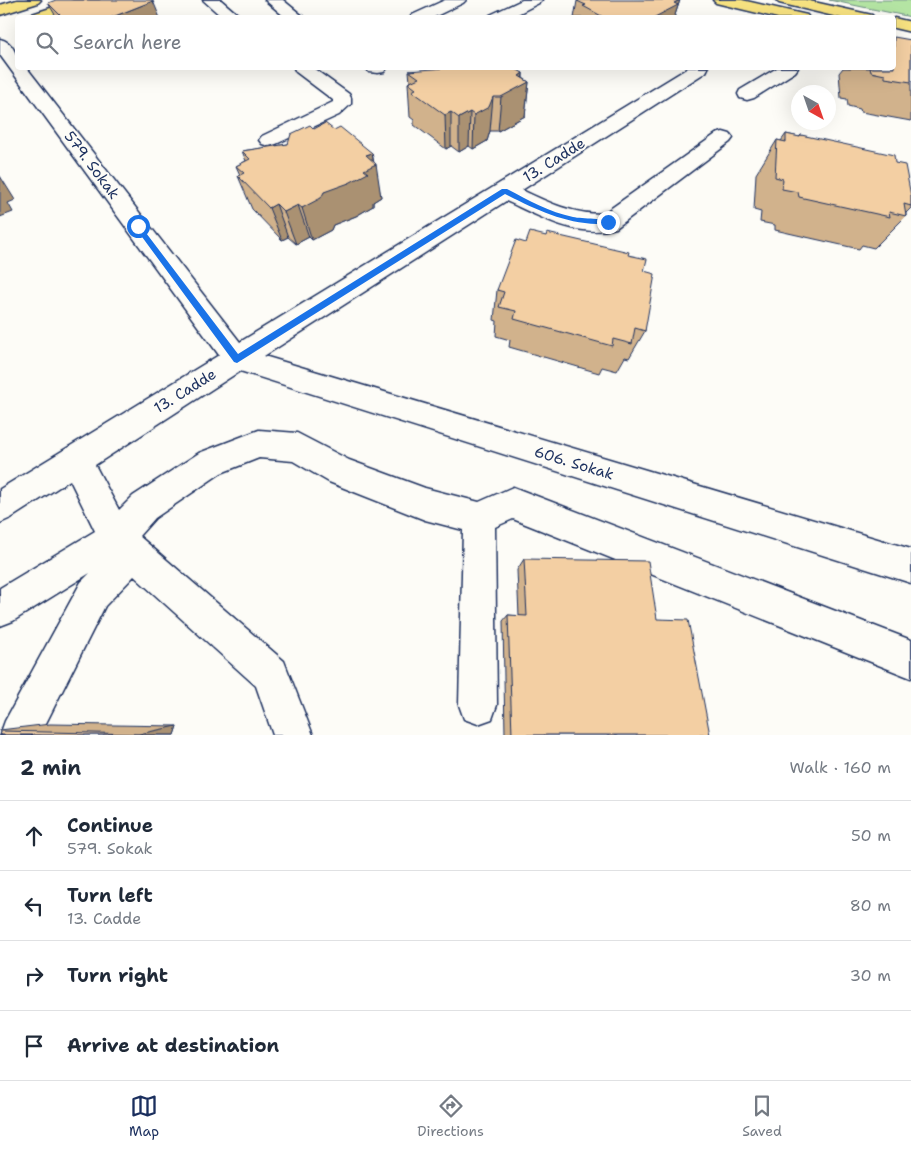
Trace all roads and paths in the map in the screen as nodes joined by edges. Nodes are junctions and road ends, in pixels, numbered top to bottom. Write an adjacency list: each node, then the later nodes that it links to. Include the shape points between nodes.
1 (33, 0): 9 (main road)
2 (90, 0): 10 (main road)
3 (211, 0): 11 (street)
4 (273, 0): 12 (street)
5 (458, 0): 13 (street)
6 (534, 0): 14 (street)
7 (721, 0): 8 (main road)
8 (792, 9): 15 (main road)
9 (0, 10)
10 (43, 15)
11 (230, 15)
12 (294, 15)
13 (425, 15)
14 (502, 15)
15 (841, 15)
16 (896, 23): 17 (main road)
17 (911, 27)
18 (896, 38): 19 (main road)
19 (911, 42)
20 (0, 44): 21 (street, 579. Sokak)
21 (15, 63)
22 (20, 70): 30 (street, 579. Sokak)
23 (300, 70): 28 (street, via 342,98 342,104)
24 (697, 70): 29 (street, 13. Cadde)
25 (786, 70): 26 (street)
26 (747, 94)
27 (723, 138): 29 (street, via 608,222 586,222 555,215)
28 (269, 140)
29 (504, 191): 30 (street, 13. Cadde)
30 (237, 359): 31 (street, 13. Cadde); 35 (street, 606. Sokak)
31 (76, 459): 32 (street, 13. Cadde); 34 (street)
32 (0, 507)
33 (479, 518): 34 (street, via 425,504 340,471 297,447 259,444 210,463 144,507); 37 (street, via 512,503); 38 (street)
34 (124, 545): 36 (street); 39 (street, via 93,594); 40 (street, via 271,674)
35 (911, 566)
36 (0, 608)
37 (911, 659)
38 (478, 705)
39 (19, 735)
40 (293, 735)

